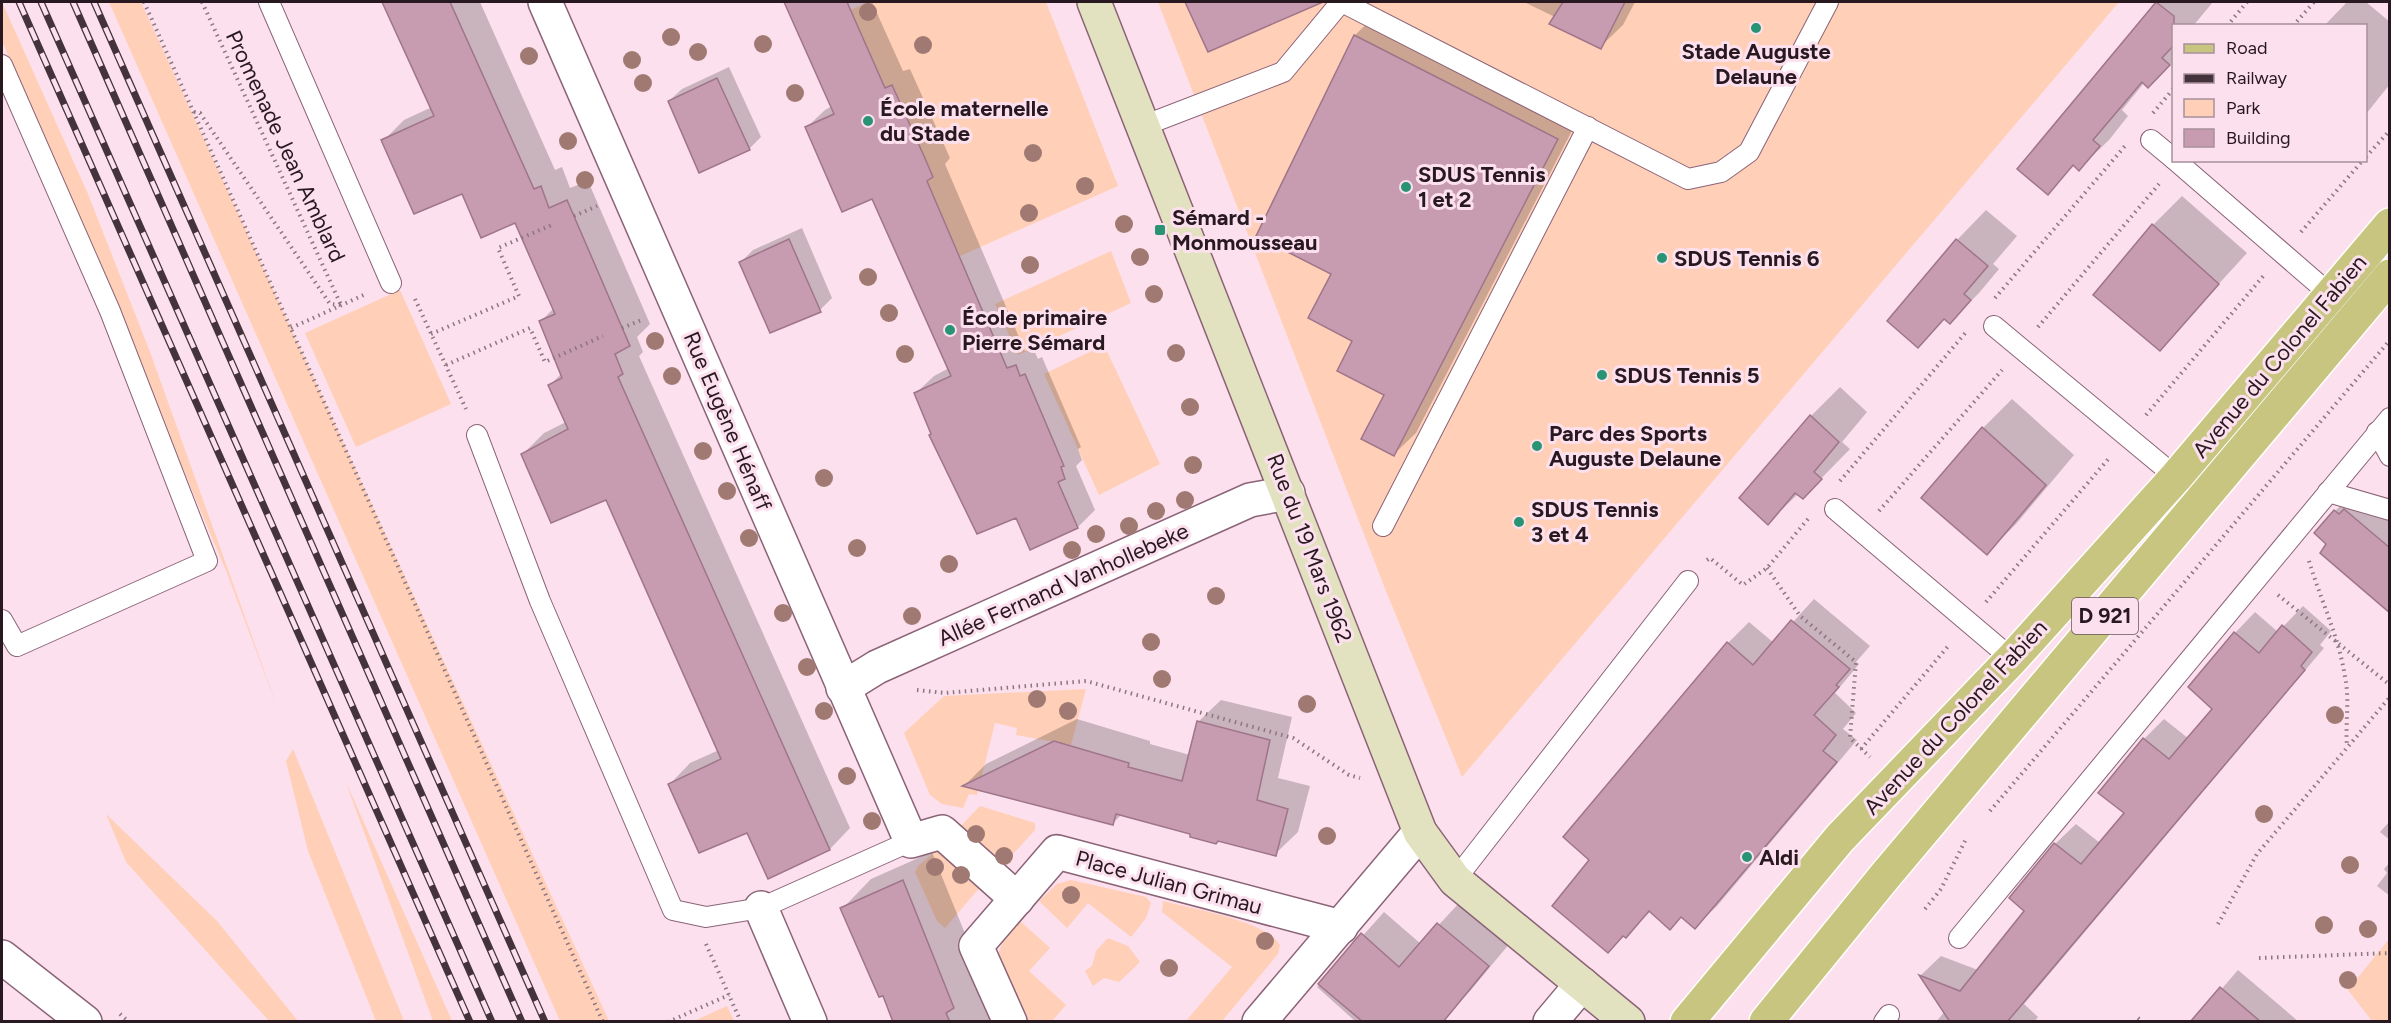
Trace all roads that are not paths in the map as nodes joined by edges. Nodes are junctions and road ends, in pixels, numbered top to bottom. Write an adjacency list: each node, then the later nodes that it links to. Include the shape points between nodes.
1 (269, 2): 14 (lane)
2 (545, 2): 29 (street, Rue Eugène Hénaff)
3 (1094, 2): 7 (street, Rue du 19 Mars 1962)
4 (1342, 2): 7 (lane, via 1283,72); 8 (lane)
5 (1828, 2): 8 (lane, via 1749,152 1721,172 1688,179)
6 (2, 65): 27 (lane, via 110,311 207,561 17,646)
7 (1143, 126): 22 (street, Rue du 19 Mars 1962)
8 (1588, 127): 25 (lane)
9 (2149, 130): 10 (lane)
10 (2172, 158)
11 (2176, 162): 15 (lane)
12 (2390, 225): 15 (main road, Avenue du Colonel Fabien / D 921)
13 (2390, 276): 46 (main road, Avenue du Colonel Fabien / D 921)
14 (398, 280)
15 (2332, 296): 20 (main road, Avenue du Colonel Fabien / D 921)
16 (1994, 326): 20 (lane)
17 (2383, 425): 19 (lane); 21 (lane)
18 (477, 435): 34 (lane, via 540,601 674,910 706,917)
19 (2390, 456)
20 (2176, 477): 28 (main road, Avenue du Colonel Fabien / D 921)
21 (2328, 492): 24 (lane); 36 (lane)
22 (1288, 493): 29 (street, Allée Fernand Vanhollebeke, via 1250,500 877,667); 30 (street, Rue du 19 Mars 1962)
23 (1834, 500): 28 (lane)
24 (2390, 510)
25 (1383, 526)
26 (1688, 581): 32 (lane)
27 (2, 620)
28 (2012, 659): 45 (main road, Avenue du Colonel Fabien / D 921, via 1840,838)
29 (843, 688): 31 (street, Rue Eugène Hénaff)
30 (1420, 831): 32 (street, Rue du 19 Mars 1962); 35 (street)
31 (911, 841): 33 (street, via 942,832); 34 (lane)
32 (1455, 880): 38 (street, Rue du 19 Mars 1962)
33 (1017, 899): 35 (street, Place Julian Grimau, via 1057,852); 41 (street, Place Julian Grimau, via 976,946)
34 (761, 908): 40 (street)
35 (1341, 927): 42 (street)
36 (1959, 938)
37 (2, 957): 39 (street)
38 (1582, 984): 43 (street); 44 (street, Rue du 19 Mars 1962)
39 (85, 1022)
40 (810, 1022)
41 (1010, 1022)
42 (1259, 1022)
43 (1550, 1022)
44 (1628, 1022)
45 (1687, 1022)
46 (1766, 1022)

